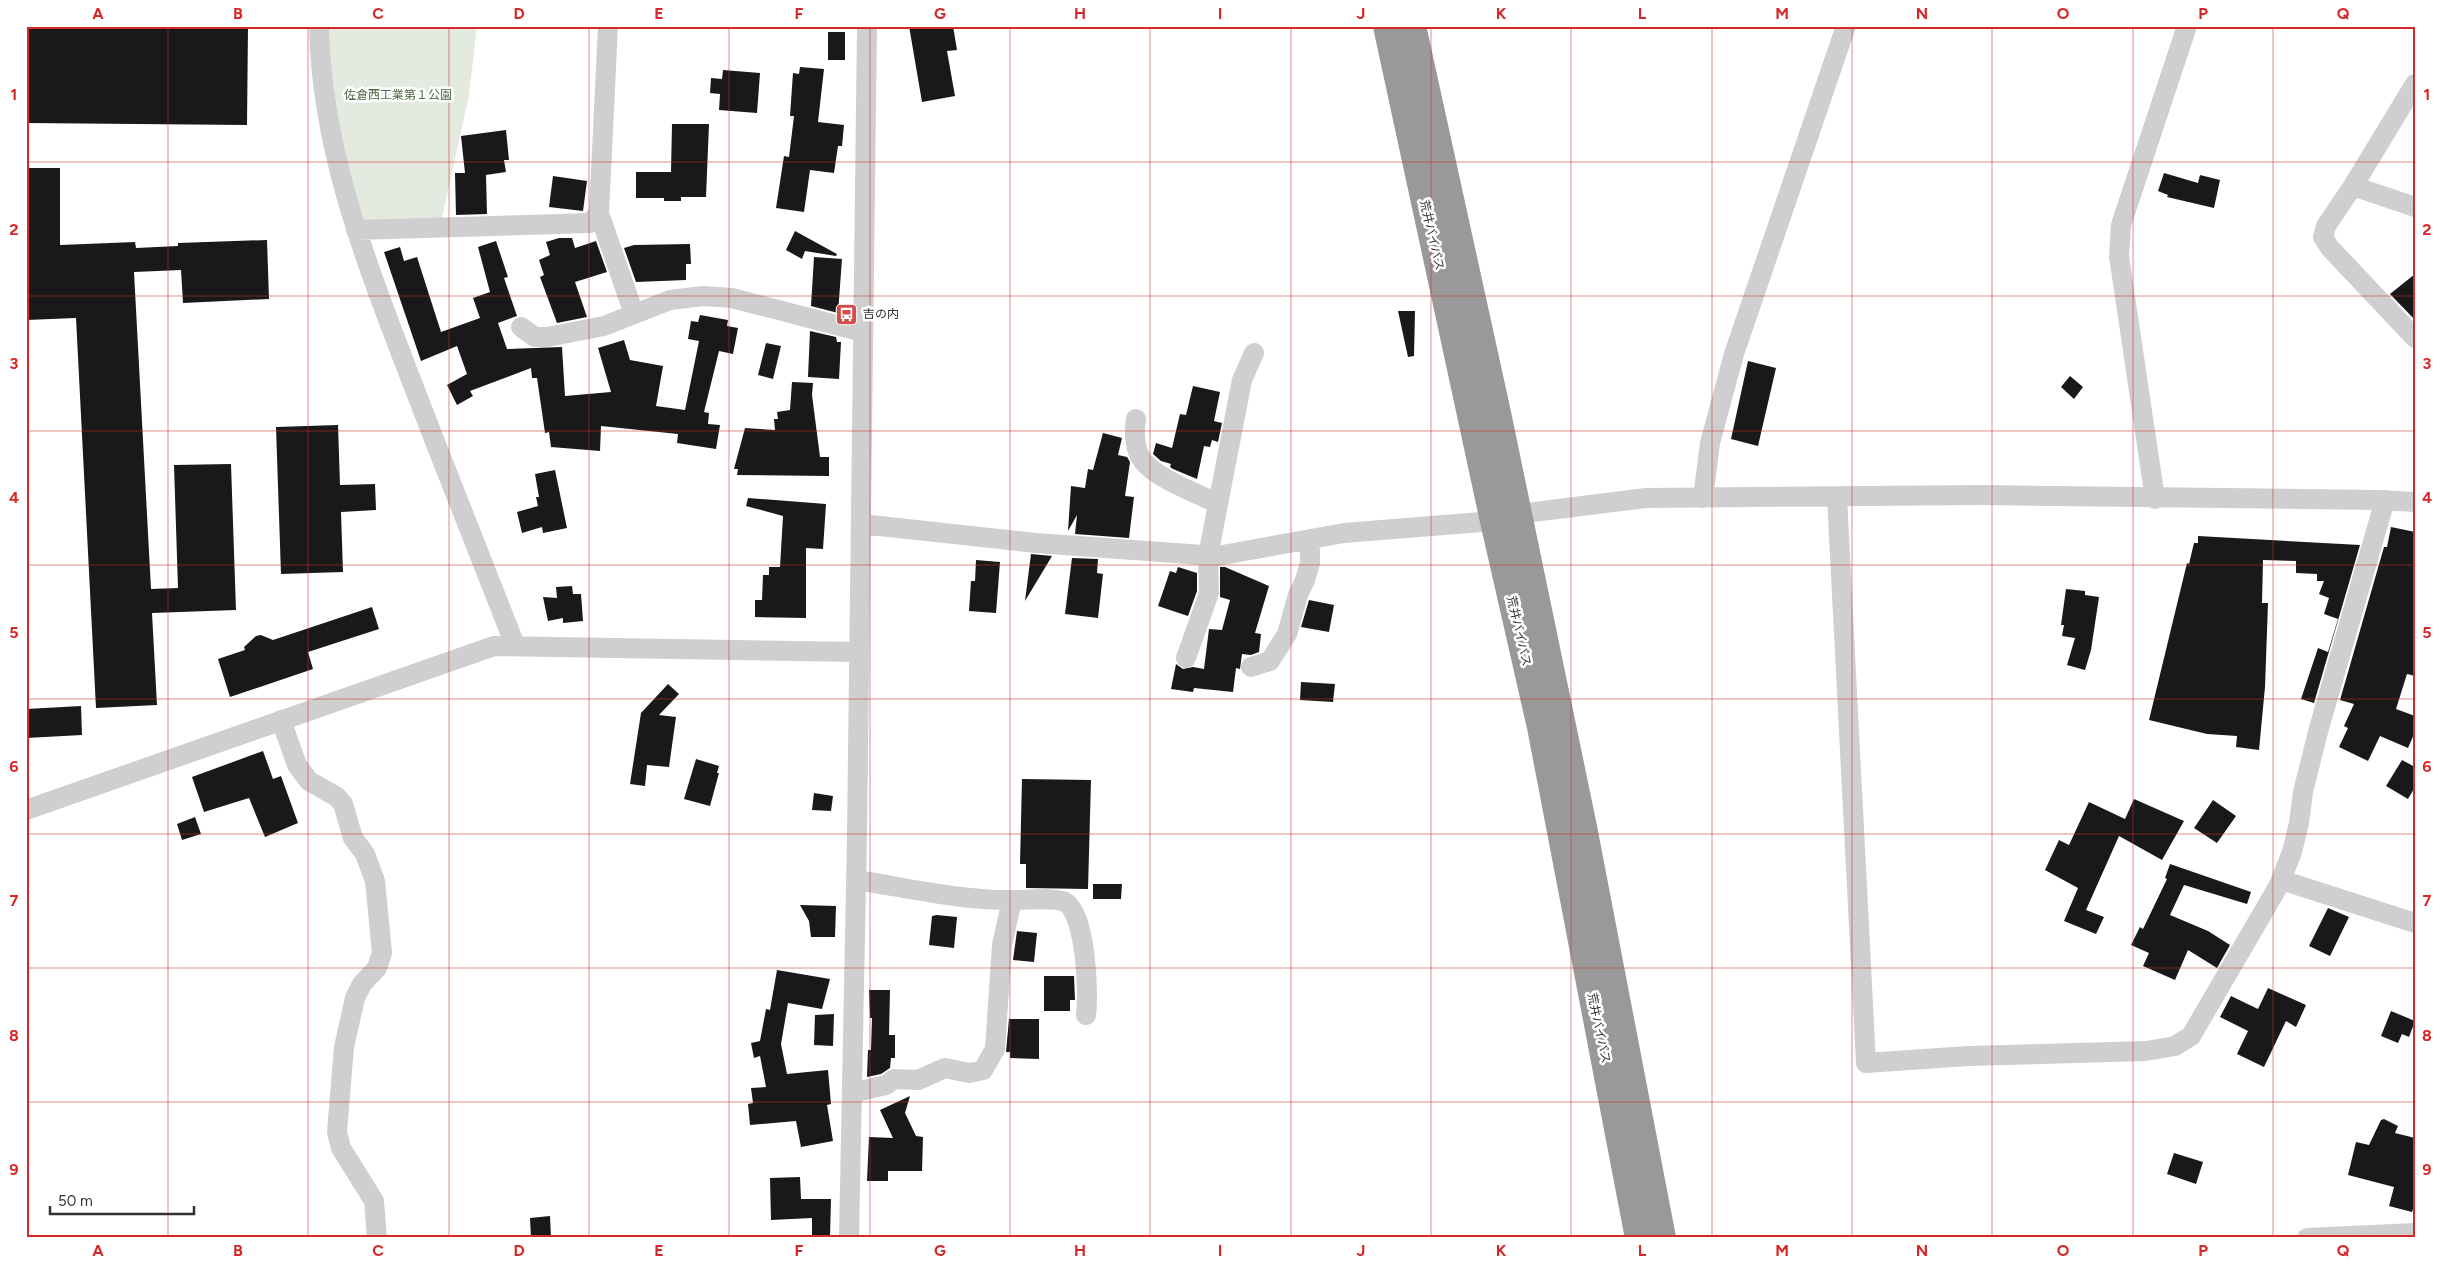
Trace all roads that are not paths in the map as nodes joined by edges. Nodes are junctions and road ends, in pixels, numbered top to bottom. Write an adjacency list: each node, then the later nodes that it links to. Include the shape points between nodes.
1 (319, 26): 12 (street, via 320,70 333,143)
2 (608, 26): 11 (street)
3 (868, 26): 15 (street)
4 (1387, 26): 25 (highway, 荒井バイパス)
5 (1412, 26): 25 (highway, 荒井バイパス)
6 (1846, 26): 20 (street, via 1734,354 1710,442)
7 (2187, 26): 21 (street, via 2121,225 2119,256)
8 (2415, 84): 9 (street)
9 (2353, 186): 10 (street); 16 (street, via 2322,237)
10 (2415, 207)
11 (599, 213): 12 (street, via 590,223 582,225); 13 (street)
12 (356, 230): 29 (street, via 416,394)
13 (634, 314): 14 (street, via 604,326 546,337 535,337); 15 (street, via 670,300 703,296 732,298)
14 (521, 327)
15 (863, 332): 26 (street)
16 (2415, 338)
17 (1254, 353): 24 (street, via 1242,380)
18 (1136, 419): 24 (street, via 1134,429 1141,459 1153,471)
19 (1837, 497): 20 (street); 21 (street); 36 (street, via 1866,1063 1968,1056 2146,1051 2175,1046 2191,1036)
20 (1703, 498): 25 (street, via 1646,498)
21 (2155, 498): 22 (street)
22 (2385, 500): 23 (street); 36 (street, via 2319,728 2299,823)
23 (2415, 502)
24 (1218, 504): 28 (street)
25 (1506, 517): 27 (street); 44 (highway, 荒井バイパス, via 1541,727); 45 (highway, 荒井バイパス, via 1610,959)
26 (861, 524): 28 (street, via 1036,543); 30 (street)
27 (1310, 539): 28 (street); 32 (street, via 1310,563 1284,641 1270,661)
28 (1208, 556): 31 (street, via 1209,592)
29 (515, 645): 30 (street); 33 (street, via 494,646)
30 (859, 652): 35 (street)
31 (1186, 658)
32 (1251, 667)
33 (281, 720): 34 (street); 42 (street, via 297,766 309,781 343,804 353,838 365,854 375,881 382,953 377,968 362,984 355,998 344,1047 337,1132 341,1148 374,1201)
34 (26, 810)
35 (856, 880): 37 (street, via 985,900); 40 (street)
36 (2281, 880): 38 (street)
37 (1012, 900): 39 (street, via 1064,902 1074,911 1081,934 1089,994); 40 (street, via 1002,945 995,1049 983,1070 969,1073 945,1068 918,1080 894,1079 886,1085)
38 (2415, 923)
39 (1086, 1015)
40 (852, 1093): 43 (street)
41 (2415, 1233): 46 (street)
42 (377, 1238)
43 (849, 1238)
44 (1639, 1238)
45 (1662, 1238)
46 (2307, 1238)

